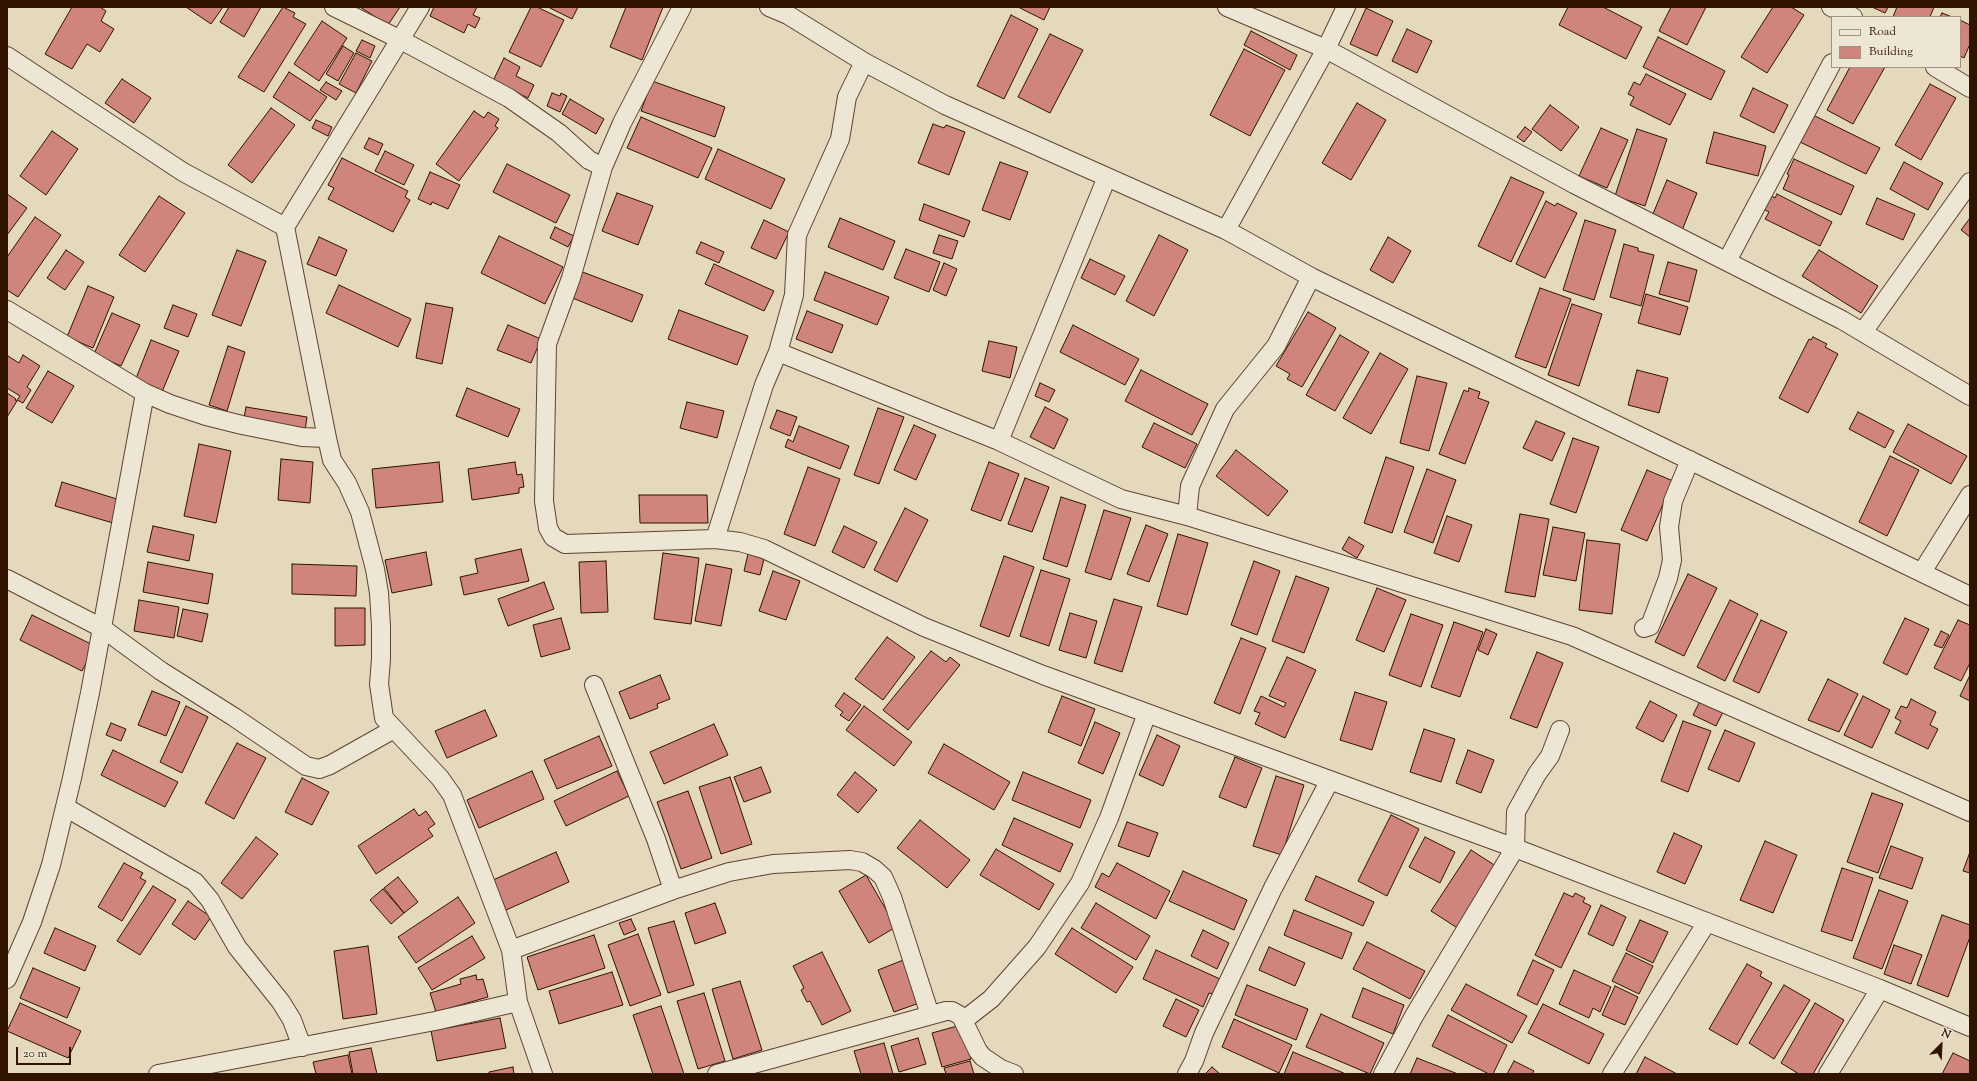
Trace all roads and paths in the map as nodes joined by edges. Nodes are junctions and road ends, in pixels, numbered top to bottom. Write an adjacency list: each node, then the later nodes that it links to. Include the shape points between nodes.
1 (334, 7): 10 (street)
2 (420, 7): 10 (street)
3 (682, 7): 17 (street, via 622,123)
4 (769, 7): 8 (street)
5 (1227, 7): 11 (street)
6 (1346, 7): 11 (street)
7 (1831, 7): 9 (street)
8 (790, 11): 13 (street)
9 (1851, 16)
10 (400, 39): 17 (street, via 509,98 559,133 589,160); 20 (street)
11 (1326, 49): 21 (street); 22 (street, via 1566,180)
12 (7, 56): 20 (street, via 183,172)
13 (864, 62): 18 (street, via 945,105); 26 (street, via 847,97 840,139 798,235 794,295)
14 (1831, 65): 22 (street)
15 (1937, 68): 16 (street)
16 (1970, 88)
17 (603, 166): 34 (street, via 571,278 547,344 544,501 548,528 552,537 565,544)
18 (1107, 176): 21 (street); 30 (street)
19 (1970, 182): 25 (street)
20 (285, 227): 29 (street)
21 (1226, 230): 23 (street)
22 (1727, 261): 25 (street)
23 (1311, 277): 31 (street); 33 (street, via 1276,346 1225,409 1190,486)
24 (7, 310): 27 (street)
25 (1862, 332): 28 (street)
26 (778, 352): 30 (street); 34 (street, via 764,385)
27 (145, 392): 29 (street, via 170,404 206,416 302,437); 38 (street)
28 (1970, 396)
29 (327, 438): 42 (street, via 332,460 347,483 360,512 375,569 381,626 380,692 384,718)
30 (999, 441): 33 (street, via 1121,499)
31 (1690, 460): 35 (street); 39 (street, via 1673,501 1669,527 1672,560 1668,578 1650,626)
32 (1970, 495): 35 (street)
33 (1187, 516): 46 (street, via 1572,636)
34 (715, 539): 41 (street, via 740,542 764,549 924,627)
35 (1922, 572): 37 (street)
36 (7, 579): 38 (street)
37 (1970, 596)
38 (102, 628): 42 (street, via 161,671 306,766 319,769 330,765); 45 (street)
39 (1644, 628)
40 (594, 685): 48 (street, via 656,838)
41 (1147, 713): 44 (street); 55 (street, via 1110,818 1080,883 1037,947 991,999)
42 (394, 729): 50 (street, via 440,778 452,795)
43 (1560, 730): 47 (street, via 1550,756 1536,774 1516,812)
44 (1330, 780): 47 (street); 62 (street, via 1273,888)
45 (65, 807): 51 (street, via 49,872 32,922); 57 (street, via 195,882 210,900 237,948 281,1002 292,1020)
46 (1970, 812)
47 (1515, 848): 49 (street); 63 (street, via 1414,1016)
48 (673, 890): 50 (street); 54 (street, via 729,872 773,864 834,860 862,862 883,877 892,897)
49 (1707, 922): 52 (street); 64 (street)
50 (511, 950): 53 (street)
51 (7, 979)
52 (1880, 989): 56 (street); 65 (street)
53 (518, 1002): 57 (street, via 435,1021); 59 (street)
54 (930, 1015): 55 (street, via 952,1011); 60 (street)
55 (964, 1020): 61 (street, via 983,1057)
56 (1970, 1027)
57 (302, 1046): 58 (street)
58 (158, 1074)
59 (543, 1074)
60 (717, 1074)
61 (1014, 1074)
62 (1187, 1074)
63 (1383, 1074)
64 (1612, 1074)
65 (1828, 1074)

